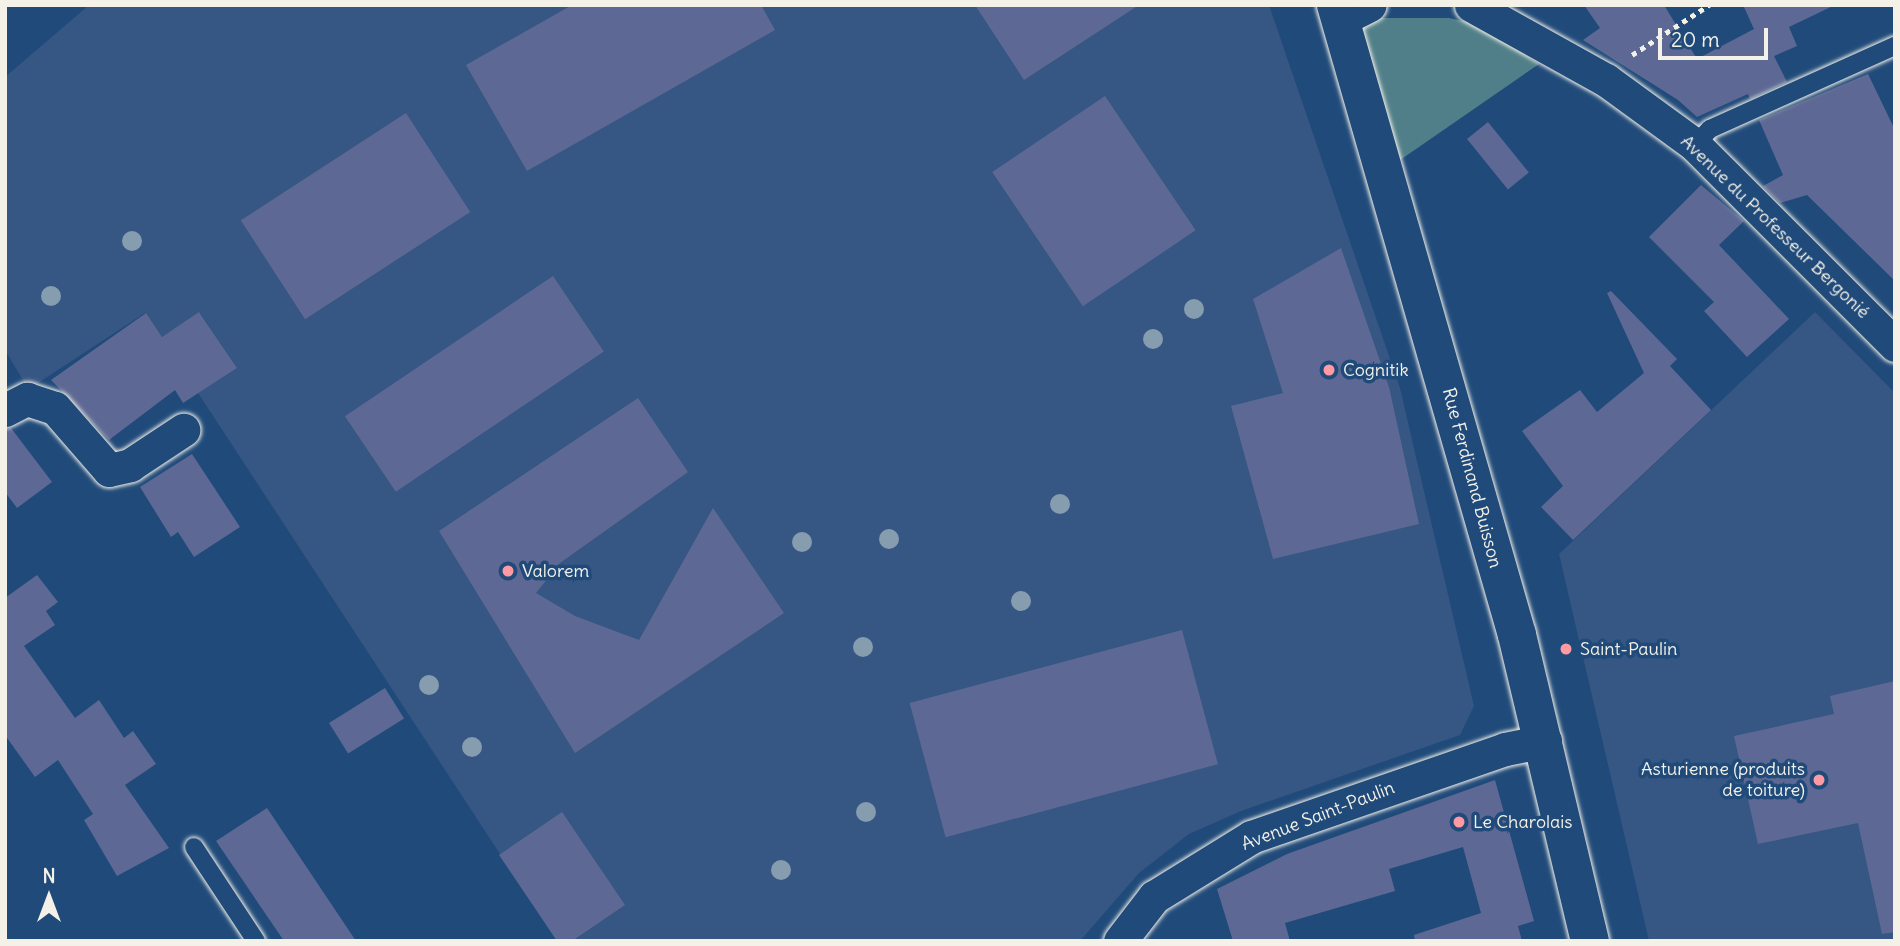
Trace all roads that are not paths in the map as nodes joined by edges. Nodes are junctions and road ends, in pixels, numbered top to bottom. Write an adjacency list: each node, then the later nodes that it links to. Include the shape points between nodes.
1 (1471, 5): 4 (street, Avenue du Professeur Bergonié, via 1606,80)
2 (1349, 10): 8 (street, Rue Ferdinand Buisson)
3 (1895, 46): 4 (lane, via 1710,129)
4 (1695, 145): 5 (street, Avenue du Professeur Bergonié)
5 (1895, 345)
6 (5, 410): 7 (street, via 27,400 55,408 109,470 131,465)
7 (183, 430)
8 (1545, 741): 11 (street, Avenue Saint-Paulin, via 1505,748 1251,838 1154,897); 12 (street, Rue Ferdinand Buisson)
9 (194, 847): 10 (lane)
10 (256, 941)
11 (1120, 941)
12 (1590, 941)

